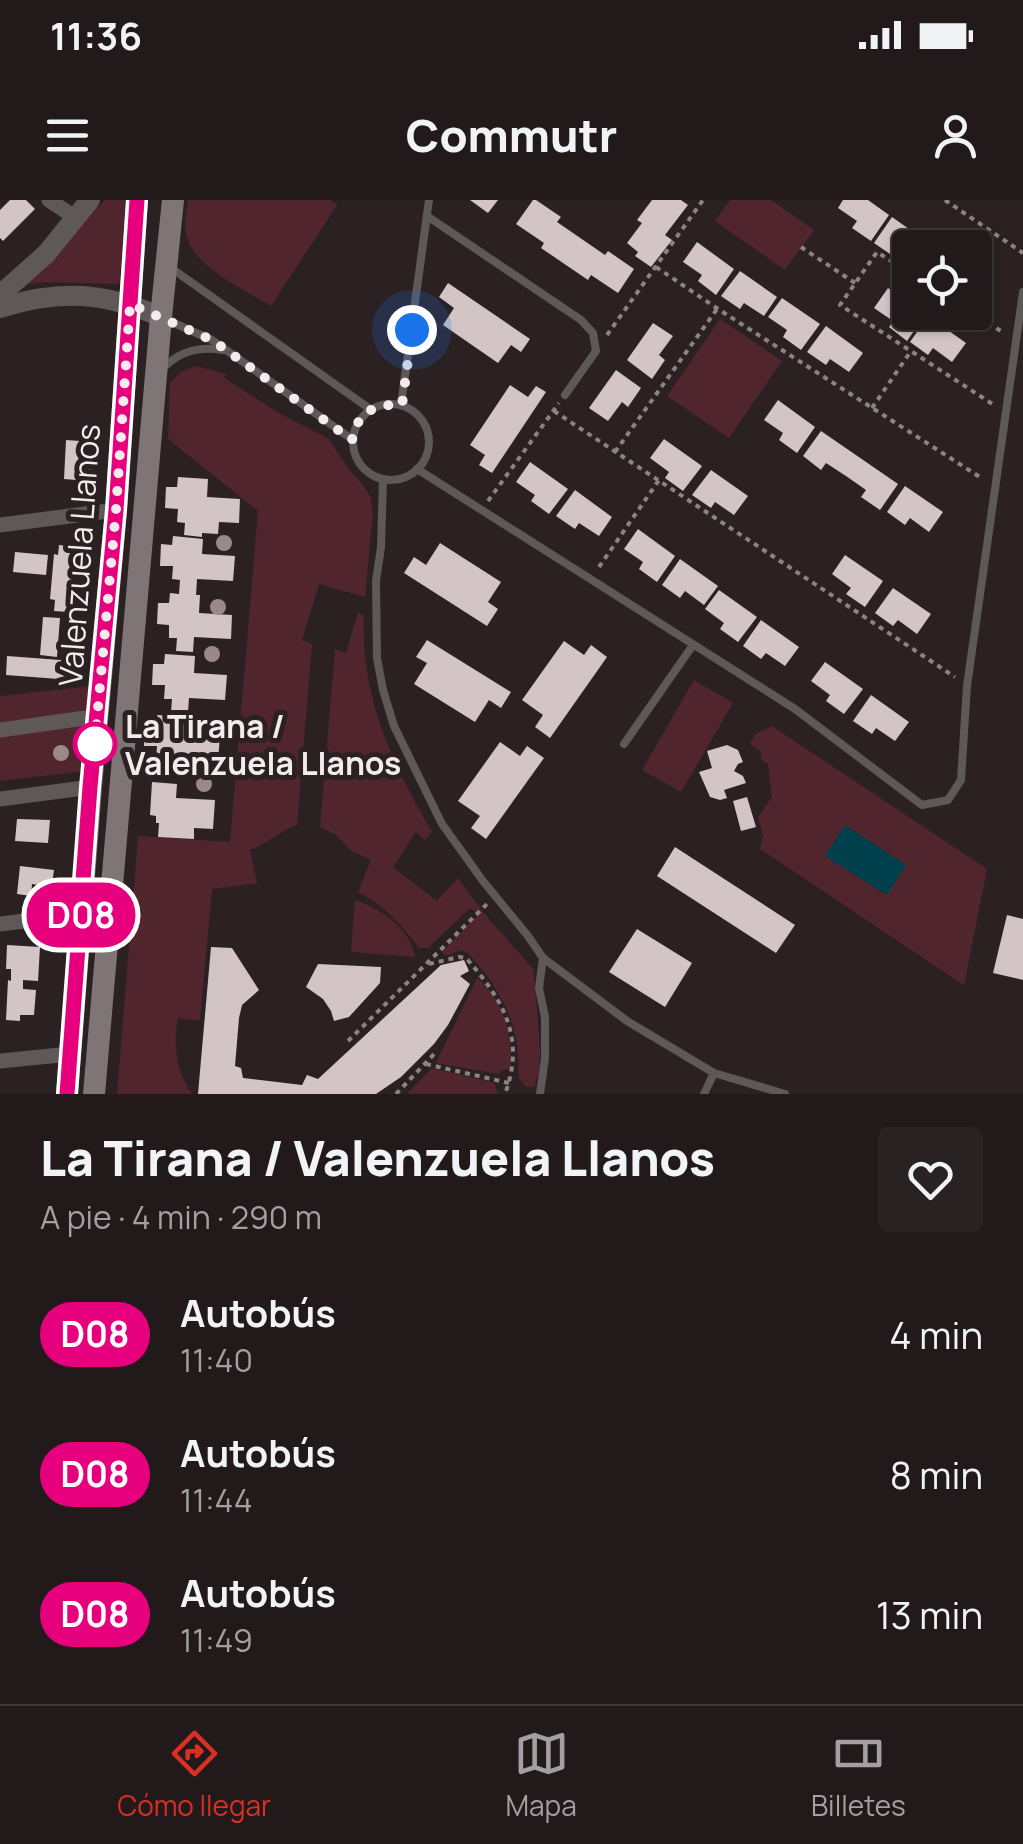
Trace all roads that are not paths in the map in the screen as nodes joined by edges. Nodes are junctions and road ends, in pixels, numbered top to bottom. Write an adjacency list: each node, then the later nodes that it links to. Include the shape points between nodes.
1 (49, 200): 7 (street)
2 (90, 200): 7 (street)
3 (137, 200): 11 (main road, Valenzuela Llanos)
4 (173, 200): 8 (main road, Valenzuela Llanos)
5 (429, 200): 6 (lane)
6 (427, 216): 16 (lane, via 594,334 596,351); 17 (lane)
7 (76, 218): 10 (street)
8 (167, 265): 13 (main road, Valenzuela Llanos); 18 (lane)
9 (1023, 292): 24 (lane, via 967,686 961,780 948,800 922,805 795,709)
10 (0, 295)
11 (130, 304): 12 (street, via 67,294); 13 (street); 22 (main road, Valenzuela Llanos)
12 (0, 308)
13 (161, 317): 14 (lane); 15 (main road, Valenzuela Llanos)
14 (227, 351): 15 (lane, via 180,354); 19 (lane)
15 (156, 375): 37 (main road, Valenzuela Llanos)
16 (565, 395)
17 (402, 405): 18 (lane); 20 (lane, via 428,432)
18 (370, 410): 19 (lane)
19 (352, 440): 21 (lane, via 361,465)
20 (418, 469): 21 (lane); 24 (lane)
21 (384, 479): 32 (lane, via 377,658 394,726 442,824)
22 (116, 510): 23 (street); 25 (main road, Valenzuela Llanos)
23 (0, 525)
24 (693, 645): 27 (lane)
25 (99, 716): 26 (street); 28 (main road, Valenzuela Llanos)
26 (0, 730)
27 (624, 744)
28 (90, 787): 29 (street); 30 (main road, Valenzuela Llanos)
29 (0, 800)
30 (81, 914): 31 (street); 33 (main road, Valenzuela Llanos)
31 (0, 924)
32 (543, 958): 35 (lane); 38 (lane, via 546,1058)
33 (70, 1054): 34 (street); 36 (main road, Valenzuela Llanos)
34 (0, 1062)
35 (714, 1073): 39 (lane); 40 (lane)
36 (67, 1094)
37 (94, 1094)
38 (540, 1094)
39 (704, 1094)
40 (785, 1094)

